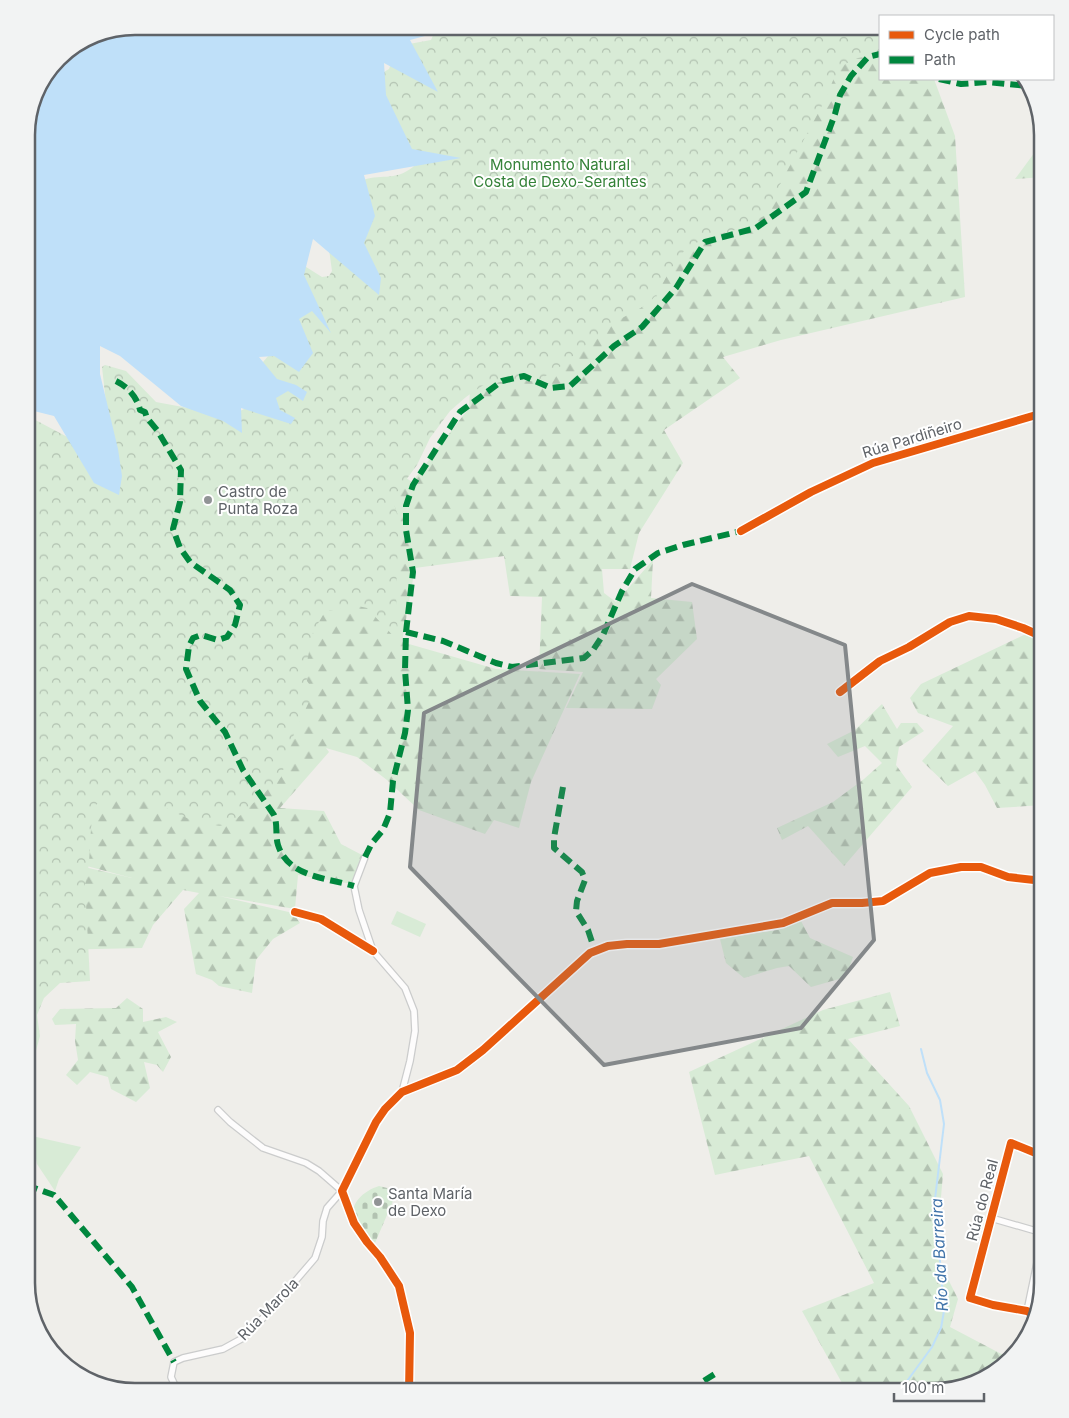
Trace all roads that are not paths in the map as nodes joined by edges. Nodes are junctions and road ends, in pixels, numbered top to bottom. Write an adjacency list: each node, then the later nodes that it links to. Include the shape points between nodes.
1 (1034, 416): 2 (street, Rúa Pardiñeiro, via 873,463 811,492)
2 (741, 531)
3 (1034, 633): 4 (street, via 996,618 969,616 950,622 880,660)
4 (840, 692)
5 (365, 857): 8 (street, via 354,886)
6 (1034, 880): 9 (street, via 981,867 961,867 930,873 883,902 832,903 783,923 659,944 608,946 590,953 457,1070)
7 (295, 912): 8 (street, via 321,919)
8 (372, 951): 9 (street, via 405,988 414,1011 415,1031)
9 (402, 1092): 12 (street, via 376,1122)
10 (218, 1110): 12 (street, via 263,1148 306,1163)
11 (1034, 1152): 13 (street, Rúa do Real, via 1011,1143)
12 (342, 1191): 18 (street, Rúa Marola, via 327,1208 315,1258 267,1314 243,1338 223,1349 174,1362 171,1377); 19 (street, via 354,1223 400,1286 410,1333)
13 (991, 1218): 14 (street, Rúa do Real); 16 (street, Rúa do Real, via 970,1298)
14 (1034, 1231)
15 (1034, 1277): 16 (street, Rúa do Real)
16 (1027, 1311): 17 (street)
17 (1030, 1312)
18 (174, 1383)
19 (410, 1383)

